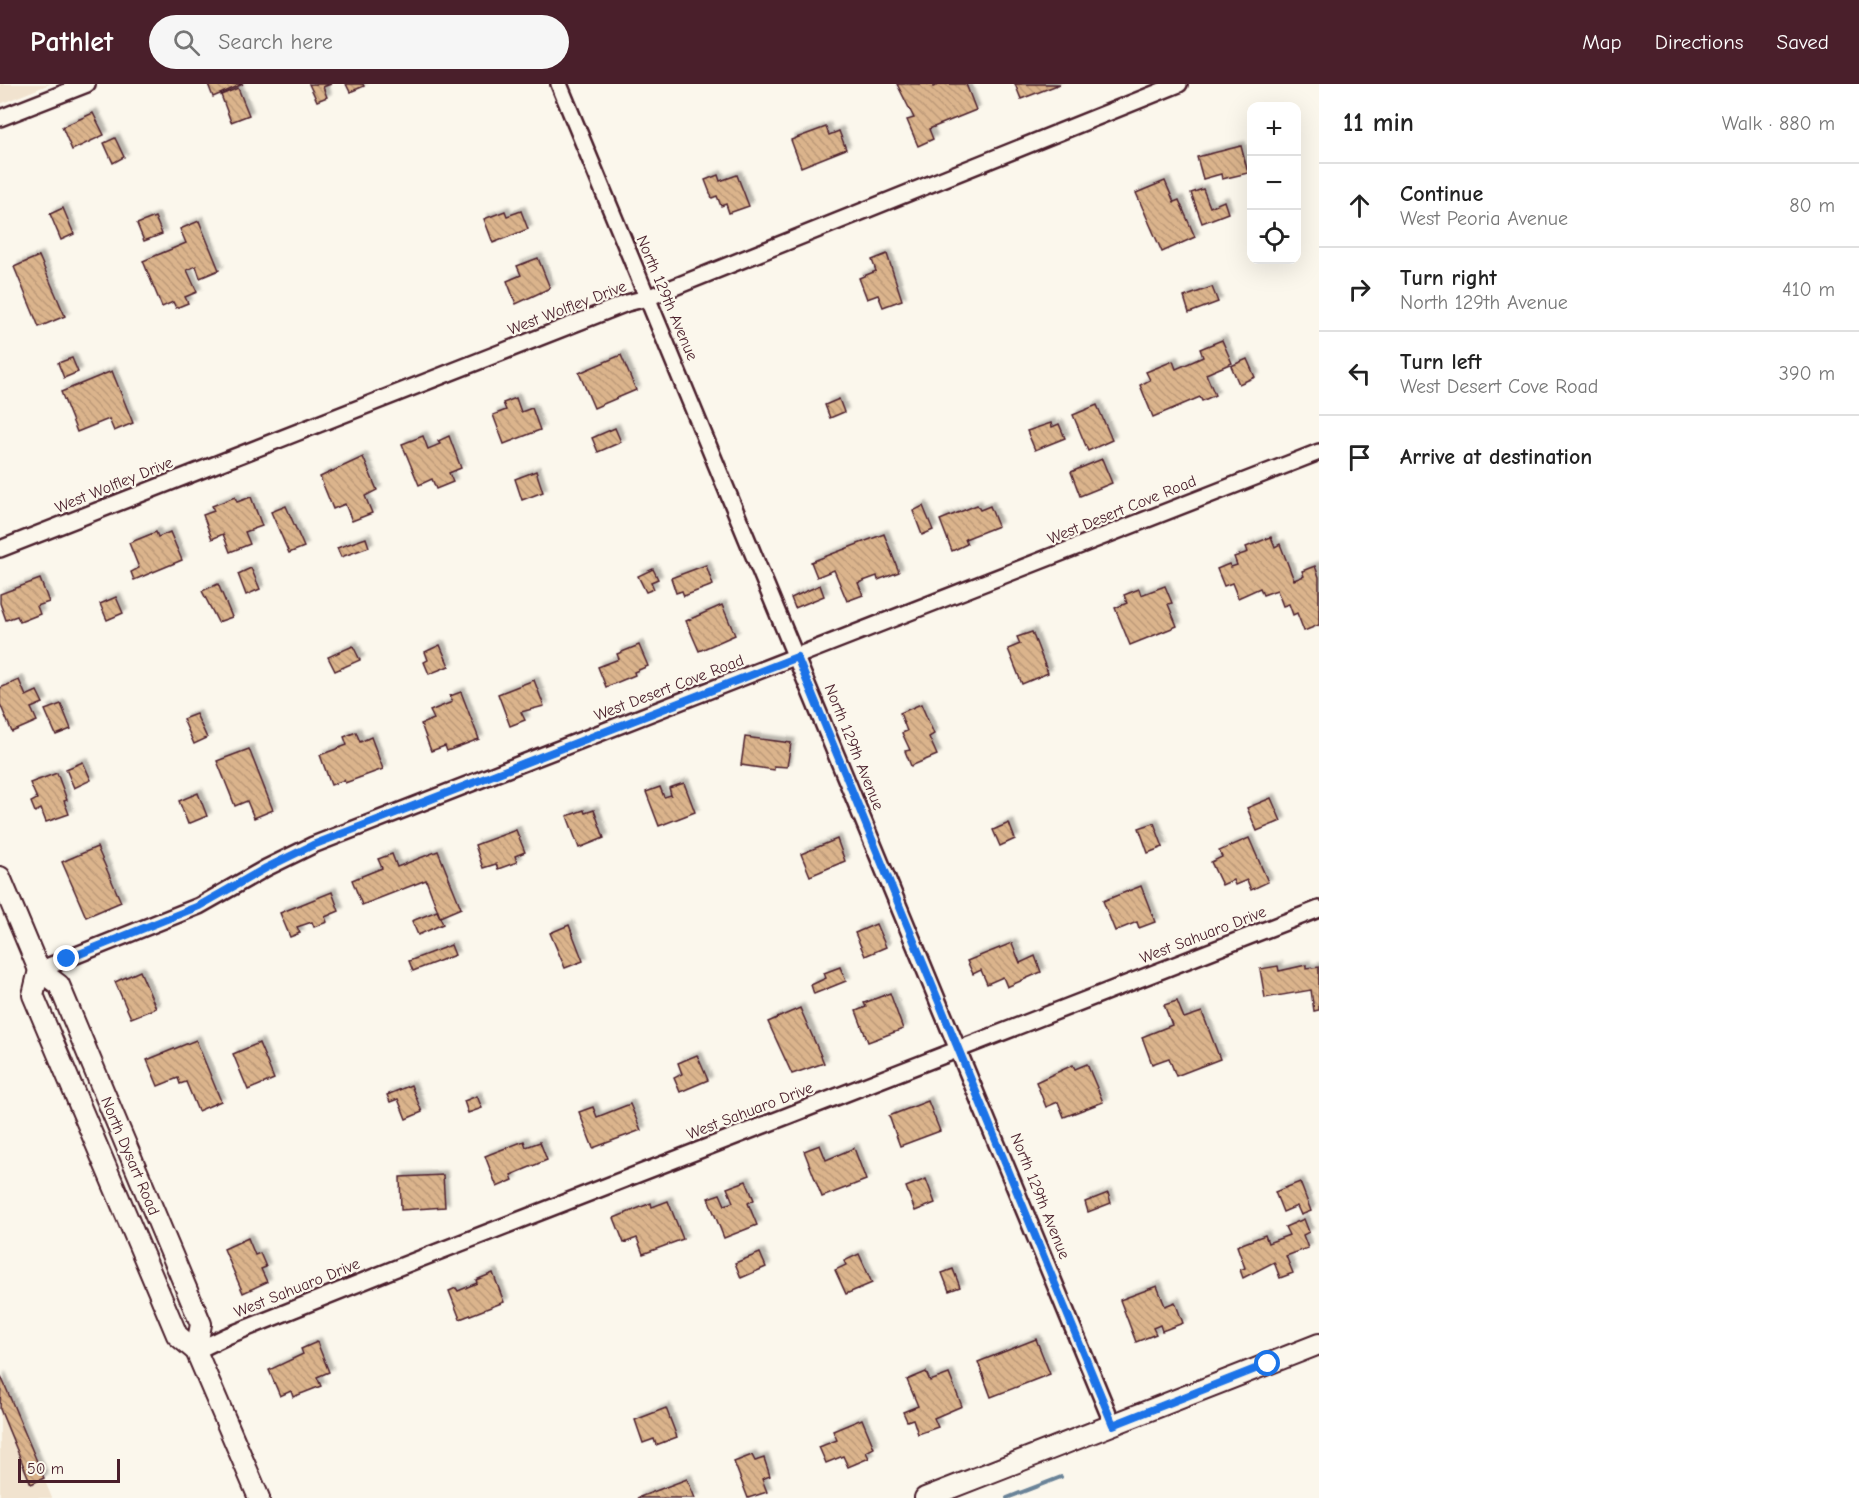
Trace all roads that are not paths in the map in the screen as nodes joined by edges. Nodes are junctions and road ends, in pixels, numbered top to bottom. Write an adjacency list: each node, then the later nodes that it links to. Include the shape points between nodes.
1 (87, 84): 4 (street)
2 (559, 84): 5 (street, North 129th Avenue)
3 (1179, 84): 5 (street, West Wolfley Drive)
4 (0, 118)
5 (647, 298): 7 (street, West Wolfley Drive); 8 (street, North 129th Avenue)
6 (1319, 452): 8 (street, West Desert Cove Road)
7 (0, 549)
8 (797, 657): 11 (street, West Desert Cove Road, via 313,845 199,906); 12 (street, North 129th Avenue)
9 (0, 877): 11 (main road, North Dysart Road)
10 (1319, 909): 12 (street, West Sahuaro Drive)
11 (39, 970): 14 (main road, North Dysart Road, via 33,995 177,1335); 14 (main road, North Dysart Road, via 59,985 201,1324)
12 (959, 1048): 14 (street, West Sahuaro Drive, via 399,1267); 15 (street, North 129th Avenue)
13 (1319, 1344): 15 (main road)
14 (196, 1351): 16 (main road, North Dysart Road)
15 (1113, 1425): 17 (main road)
16 (260, 1498)
17 (925, 1498)

